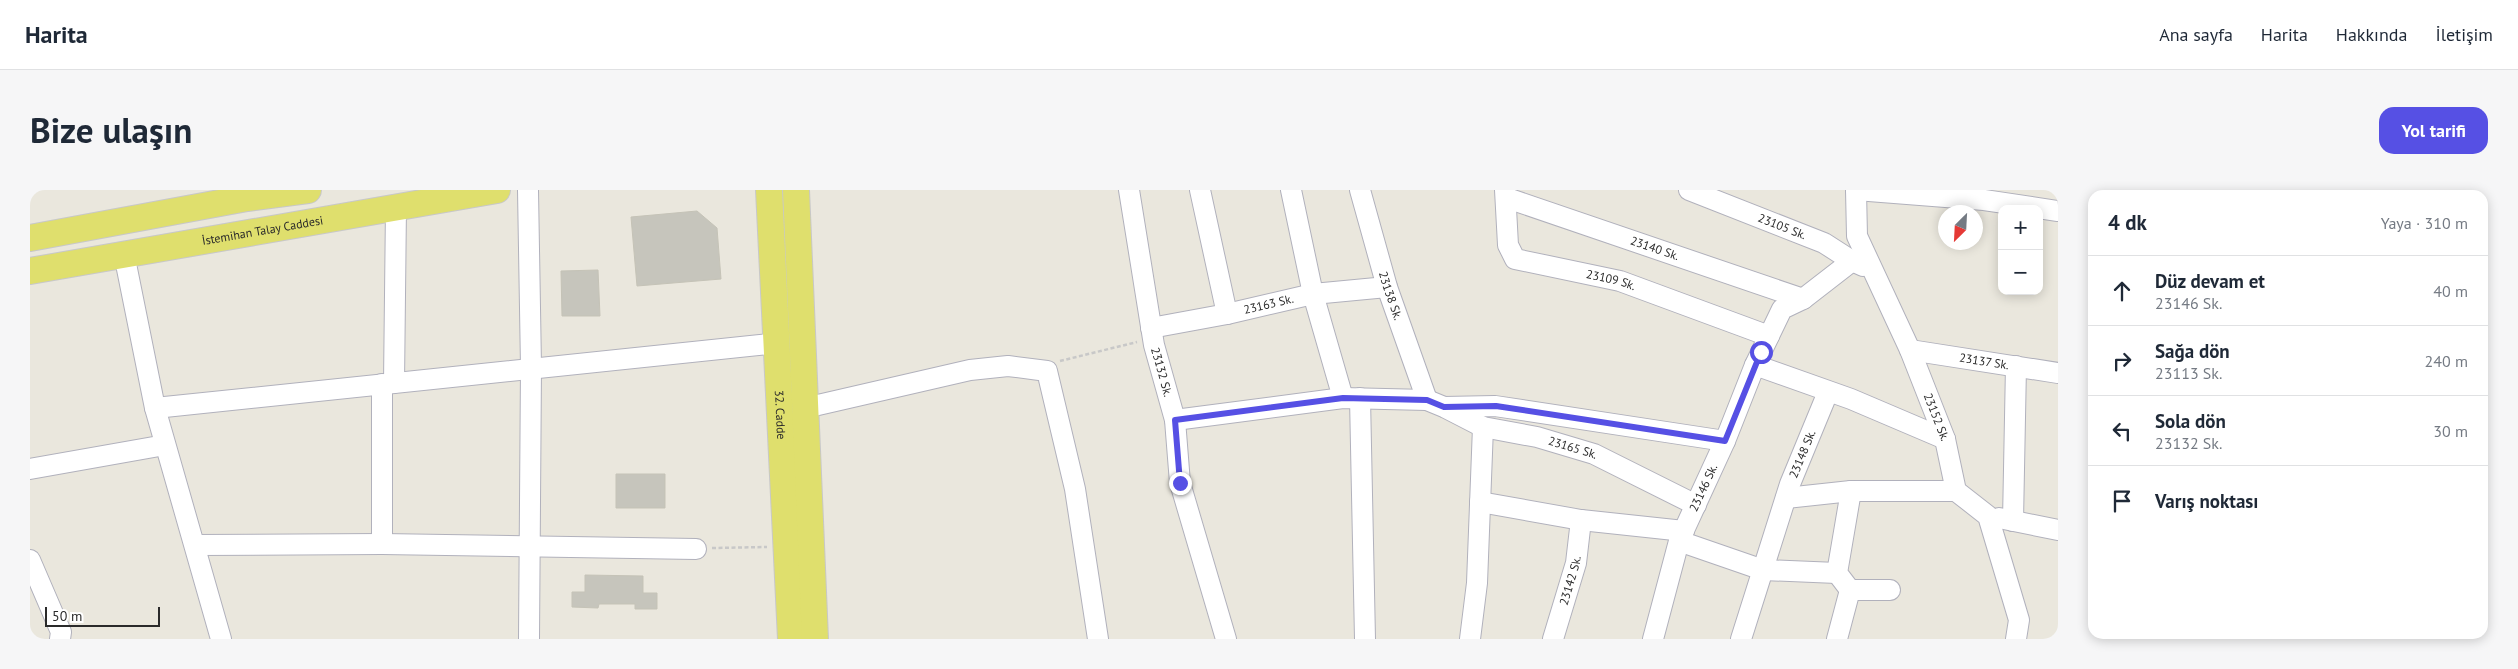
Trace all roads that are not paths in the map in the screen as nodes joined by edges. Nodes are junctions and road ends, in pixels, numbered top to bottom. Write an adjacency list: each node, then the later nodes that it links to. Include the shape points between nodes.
1 (308, 190): 12 (main road)
2 (497, 190): 14 (main road, İstemihan Talay Caddesi)
3 (528, 190): 31 (street)
4 (770, 190): 27 (main road, 32. Cadde)
5 (796, 190): 38 (main road, 32. Cadde)
6 (1129, 190): 25 (street, 23132 Sk.)
7 (1200, 190): 24 (street)
8 (1291, 190): 22 (street)
9 (1360, 190): 21 (street, 23138 Sk.)
10 (1689, 190): 18 (street, 23105 Sk., via 1824,243)
11 (1856, 190): 15 (street, via 1984,200); 19 (street, 23152 Sk., via 1857,236)
12 (247, 194): 16 (main road)
13 (1506, 194): 23 (street, 23140 Sk.); 26 (street, 23109 Sk., via 1508,245 1515,259 1620,281)
14 (396, 207): 17 (main road, İstemihan Talay Caddesi); 33 (street)
15 (2058, 211)
16 (30, 238)
17 (124, 254): 20 (main road, İstemihan Talay Caddesi); 37 (street)
18 (1852, 261): 19 (street, 23105 Sk.); 23 (street, 23146 Sk.)
19 (1872, 269): 28 (street, 23152 Sk.)
20 (30, 271)
21 (1387, 287): 22 (street, 23163 Sk.); 36 (street, 23138 Sk.)
22 (1313, 294): 24 (street, 23163 Sk.); 35 (street)
23 (1803, 299): 26 (street, 23146 Sk., via 1782,308)
24 (1228, 314): 25 (street, 23163 Sk.)
25 (1152, 334): 39 (street, 23132 Sk.)
26 (1769, 336): 29 (street, 23146 Sk.)
27 (778, 343): 31 (street); 67 (main road, 32. Cadde)
28 (1910, 350): 30 (street, 23137 Sk.); 41 (street, 23152 Sk.)
29 (1754, 365): 34 (street); 42 (street, 23146 Sk.)
30 (2016, 366): 32 (street, 23137 Sk.); 52 (street)
31 (531, 368): 33 (street); 57 (street)
32 (2058, 373)
33 (388, 384): 37 (street); 55 (street)
34 (1828, 392): 41 (street); 47 (street, 23148 Sk.)
35 (1352, 398): 36 (street); 39 (street); 71 (street)
36 (1435, 404): 40 (street, 23165 Sk.); 42 (street, via 1496,406)
37 (156, 408): 43 (street)
38 (805, 408): 68 (main road, 32. Cadde); 69 (street, via 970,370 1008,366 1047,371 1075,490)
39 (1175, 420): 70 (street, 23132 Sk., via 1180,483)
40 (1483, 427): 48 (street); 49 (street, 23165 Sk., via 1537,437 1594,454)
41 (1945, 439): 45 (street, 23152 Sk.)
42 (1725, 441): 49 (street, 23146 Sk.)
43 (165, 445): 44 (street); 56 (street)
44 (30, 469)
45 (1956, 490): 46 (street); 50 (street)
46 (1851, 491): 47 (street); 61 (street)
47 (1786, 498): 60 (street, 23148 Sk.)
48 (1480, 502): 51 (street); 72 (street, via 1477,584)
49 (1696, 505): 54 (street, 23146 Sk.)
50 (1988, 516): 52 (street); 77 (street, via 2019,620)
51 (1581, 520): 54 (street); 73 (street, 23142 Sk., via 1576,563)
52 (2012, 521): 53 (street)
53 (2058, 530)
54 (1681, 536): 60 (street); 74 (street, 23146 Sk.)
55 (382, 544): 56 (street); 57 (street)
56 (196, 545): 65 (street)
57 (529, 547): 58 (street); 66 (street)
58 (696, 549)
59 (30, 560): 64 (street, via 61,632)
60 (1763, 570): 61 (street); 75 (street, 23148 Sk.)
61 (1837, 573): 62 (street)
62 (1850, 590): 63 (street); 76 (street)
63 (1890, 590)
64 (60, 639)
65 (221, 639)
66 (529, 639)
67 (791, 639)
68 (814, 639)
69 (1098, 639)
70 (1226, 639)
71 (1365, 639)
72 (1470, 639)
73 (1553, 639)
74 (1653, 639)
75 (1741, 639)
76 (1837, 639)
77 (2016, 639)

